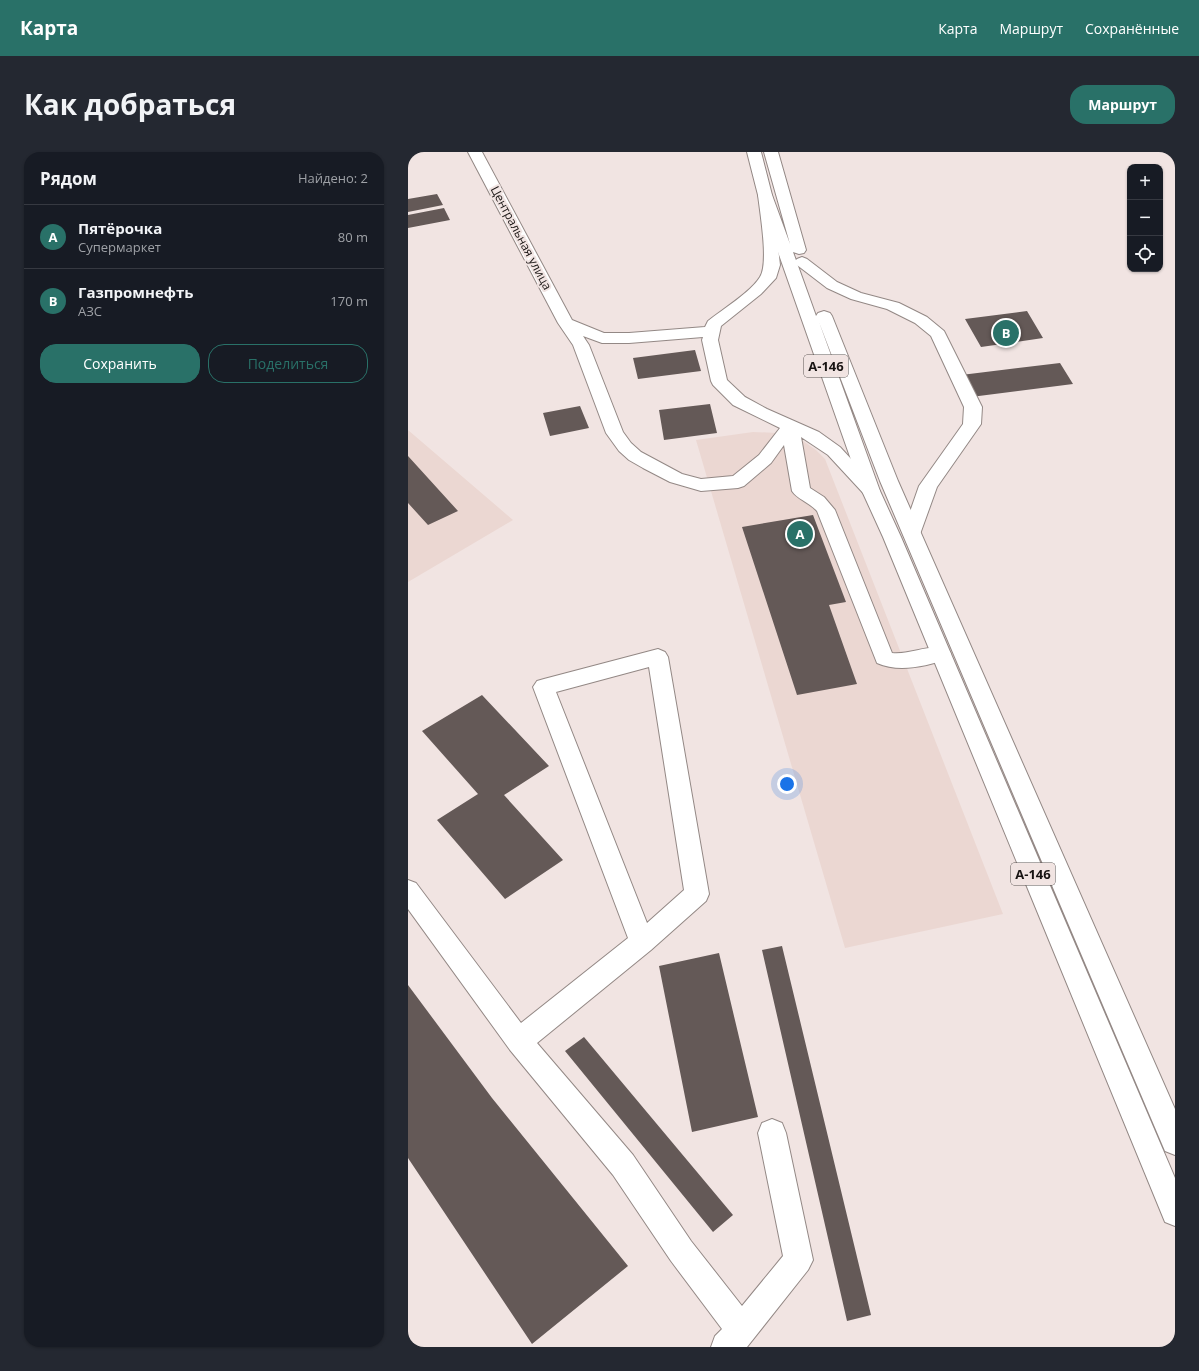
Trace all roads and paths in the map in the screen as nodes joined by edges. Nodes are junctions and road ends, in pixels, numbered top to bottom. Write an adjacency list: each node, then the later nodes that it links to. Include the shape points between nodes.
1 (475, 152): 6 (main road, Центральная улица)
2 (754, 152): 4 (main road, А-146)
3 (771, 152): 5 (main road, А-146)
4 (765, 195): 7 (main road, via 772,265 768,278 756,291 714,324); 9 (main road, А-146)
5 (802, 262): 10 (main road, А-146, via 889,481); 10 (main road, via 832,285 856,296 893,306 921,320 938,334 973,407 972,424 928,486)
6 (566, 323): 7 (main road, via 602,338); 8 (main road, Центральная улица, via 581,345 615,433 635,456 676,478 701,485 738,482 765,459)
7 (712, 331): 8 (main road, via 710,340 719,381 739,401)
8 (790, 426): 9 (main road, via 813,436 834,451); 11 (main road, via 801,491 820,502 826,510 884,658 896,662)
9 (871, 491): 11 (main road, А-146)
10 (912, 532): 16 (main road, А-146)
11 (941, 654): 17 (main road, А-146)
12 (408, 890): 14 (main road)
13 (642, 942): 13 (main road, via 544,687 658,657 697,894); 14 (main road)
14 (519, 1041): 18 (main road, via 623,1165 681,1251)
15 (772, 1133): 18 (main road, via 798,1260)
16 (1175, 1141)
17 (1175, 1212)
18 (734, 1339)

